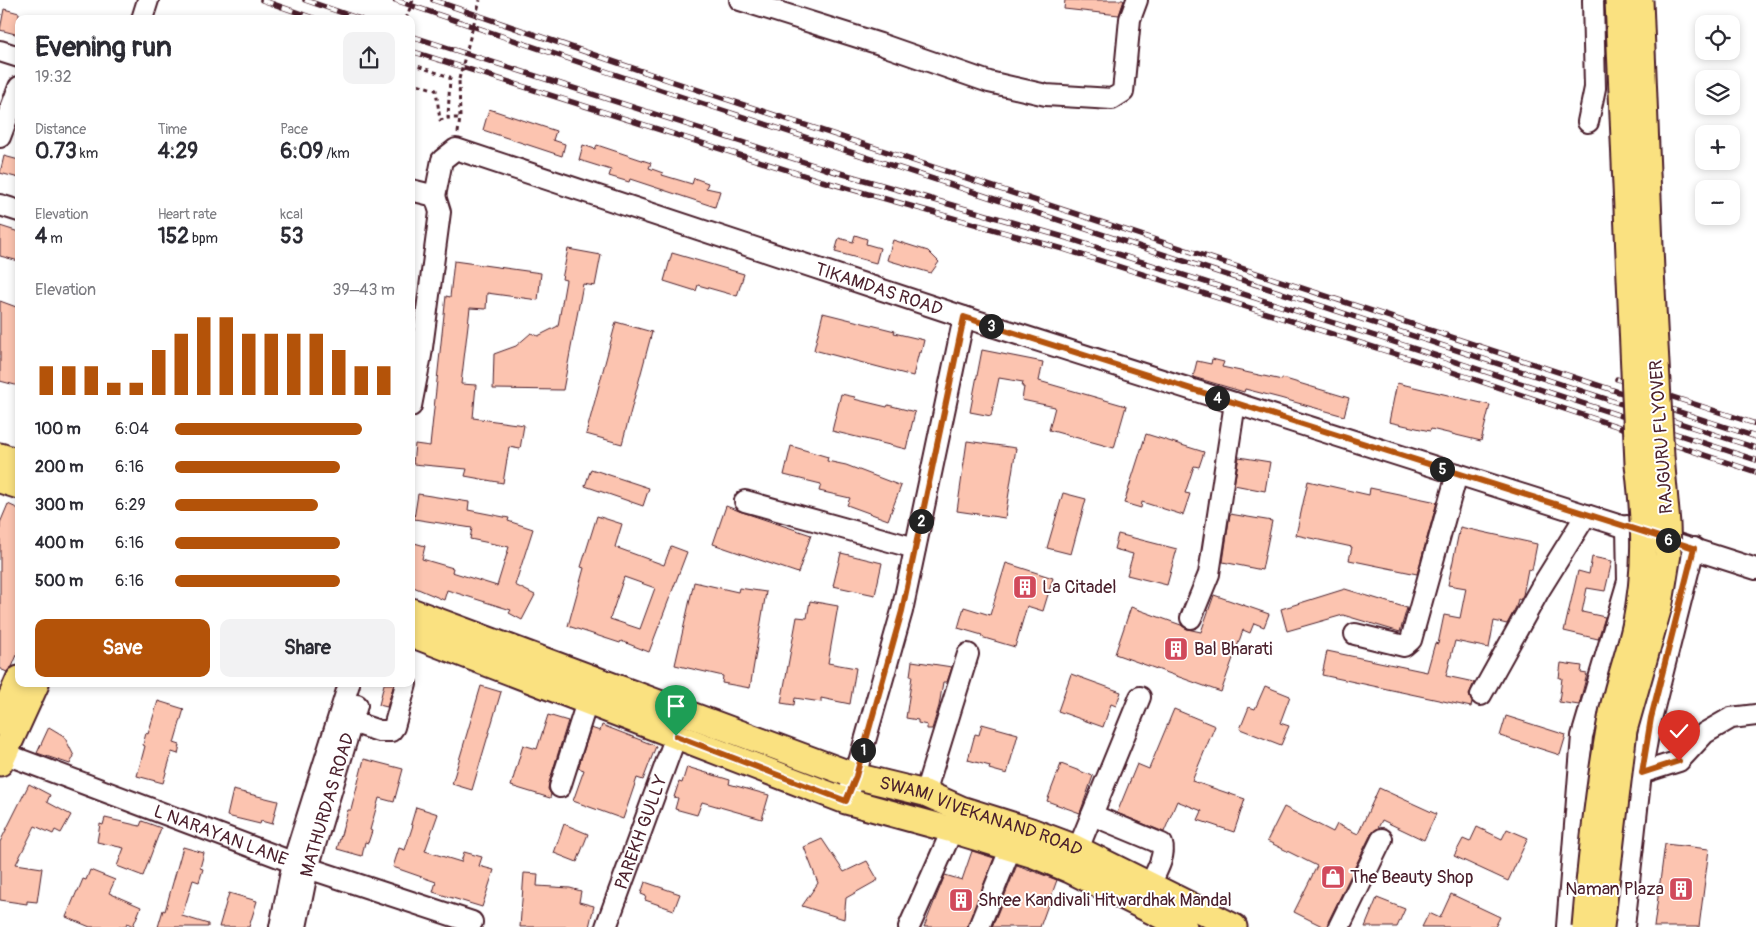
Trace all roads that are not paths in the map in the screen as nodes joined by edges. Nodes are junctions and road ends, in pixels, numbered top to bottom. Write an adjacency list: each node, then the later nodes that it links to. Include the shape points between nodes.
1 (148, 0): 7 (street)
2 (740, 0): 3 (street, via 989,82 1046,95 1112,99 1123,92 1130,19)
3 (1137, 0)
4 (1593, 0): 11 (street, via 1595,88)
5 (1618, 0): 71 (main road, RAJGURU FLYOVER, bridge, via 1644,568 1635,627 1611,716 1601,772)
6 (1640, 0): 72 (main road, RAJGURU FLYOVER, bridge, via 1651,271 1668,554 1660,603 1624,730)
7 (143, 15)
8 (0, 51): 9 (street)
9 (15, 56)
10 (15, 98): 12 (street)
11 (1588, 122)
12 (0, 137)
13 (415, 191): 14 (street)
14 (435, 196): 17 (street, TIKAMDAS ROAD, via 442,160 456,149); 18 (street, via 440,212)
15 (0, 205): 16 (street)
16 (15, 210)
17 (964, 317): 19 (street, TIKAMDAS ROAD); 28 (street)
18 (416, 354)
19 (1235, 404): 22 (street, TIKAMDAS ROAD); 32 (street, via 1210,574)
20 (0, 456): 21 (main road)
21 (15, 461)
22 (1457, 474): 26 (street, TIKAMDAS ROAD); 33 (street, via 1411,640 1404,646)
23 (0, 480): 24 (main road)
24 (15, 485)
25 (745, 501): 28 (street)
26 (1586, 515): 27 (street, TIKAMDAS ROAD); 41 (street)
27 (1627, 526): 29 (street, TIKAMDAS ROAD); 70 (street, via 1628,581 1582,736)
28 (915, 548): 50 (street, via 902,611)
29 (1694, 548): 30 (street, TIKAMDAS ROAD); 49 (street, via 1651,718)
30 (1756, 568)
31 (415, 613): 50 (main road, SWAMI VIVEKANAND ROAD)
32 (1191, 618)
33 (1355, 634)
34 (418, 641): 43 (main road, SWAMI VIVEKANAND ROAD)
35 (968, 654): 52 (street)
36 (16, 687): 46 (main road)
37 (35, 687): 48 (main road)
38 (349, 687): 59 (street)
39 (362, 687): 45 (street, MATHURDAS ROAD)
40 (405, 687): 45 (street, via 391,731 379,731)
41 (1481, 695)
42 (1140, 697): 54 (street)
43 (587, 702): 47 (main road, SWAMI VIVEKANAND ROAD); 51 (street)
44 (1756, 715): 49 (street, via 1731,718 1705,733 1679,761)
45 (352, 722): 59 (street, MATHURDAS ROAD)
46 (0, 723)
47 (676, 736): 53 (main road, SWAMI VIVEKANAND ROAD); 64 (street, PAREKH GULLY)
48 (2, 756): 59 (street, L NARAYAN LANE)
49 (1642, 773): 73 (street)
50 (856, 776): 52 (main road, SWAMI VIVEKANAND ROAD); 53 (street)
51 (560, 787)
52 (925, 793): 55 (main road, SWAMI VIVEKANAND ROAD)
53 (846, 801): 55 (main road, SWAMI VIVEKANAND ROAD)
54 (1092, 815): 58 (street); 60 (street, via 1162,844 1162,855)
55 (956, 820): 57 (main road, SWAMI VIVEKANAND ROAD); 58 (main road, SWAMI VIVEKANAND ROAD, via 1031,831); 65 (street)
56 (1382, 839): 69 (street)
57 (1011, 847): 66 (street); 67 (main road, SWAMI VIVEKANAND ROAD, via 1070,870)
58 (1078, 849): 60 (main road, SWAMI VIVEKANAND ROAD)
59 (301, 865): 61 (street, L NARAYAN LANE); 62 (street); 63 (street, MATHURDAS ROAD)
60 (1150, 885): 68 (main road, SWAMI VIVEKANAND ROAD)
61 (472, 922)
62 (280, 927)
63 (296, 927)
64 (606, 927)
65 (909, 927)
66 (980, 927)
67 (1184, 927)
68 (1234, 927)
69 (1339, 927)
70 (1567, 927)
71 (1585, 927)
72 (1601, 927)
73 (1624, 927)

